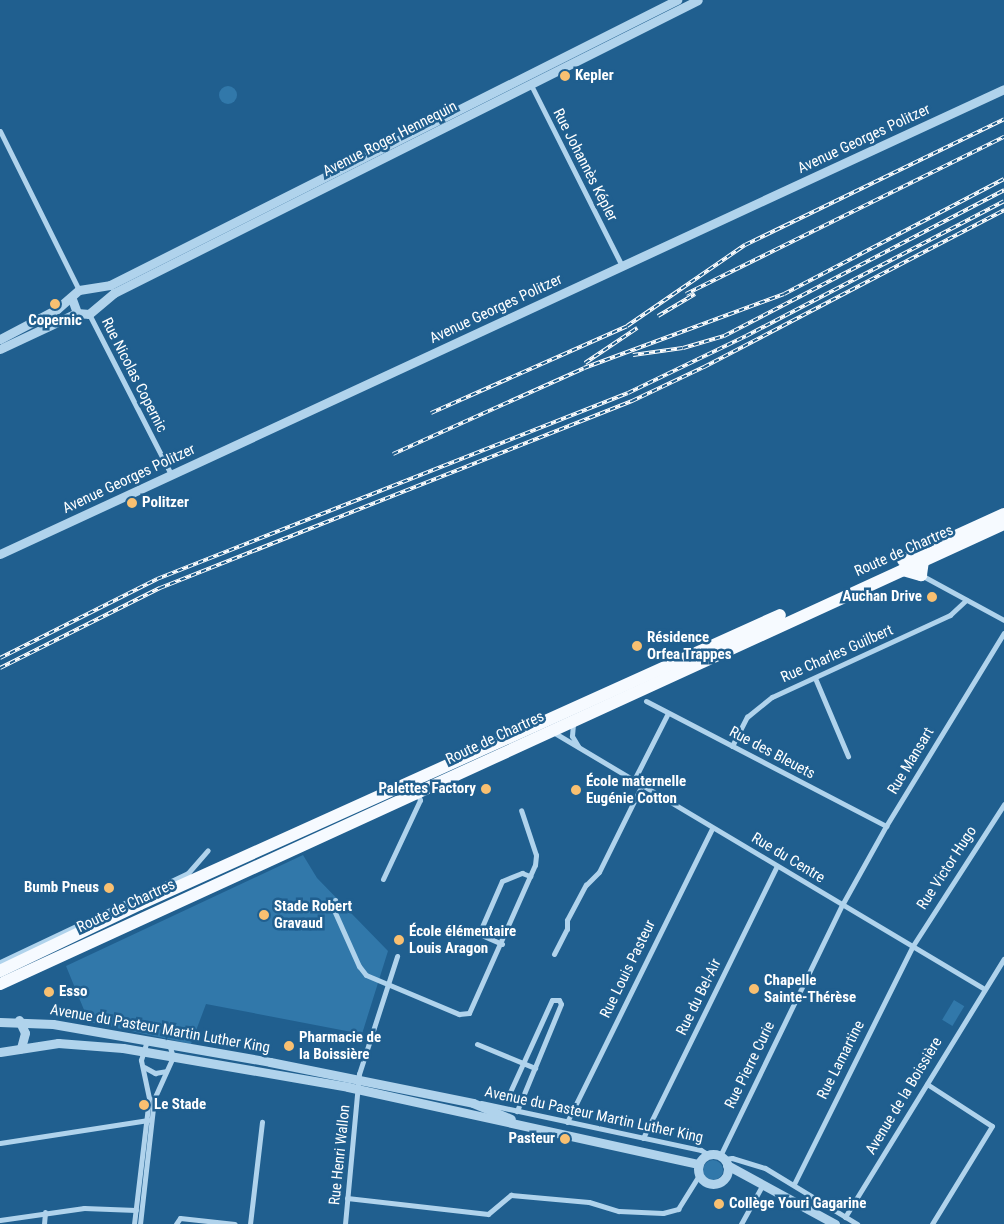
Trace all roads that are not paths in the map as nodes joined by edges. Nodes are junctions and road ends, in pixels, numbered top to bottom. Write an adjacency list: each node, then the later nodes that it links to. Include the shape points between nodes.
1 (677, 0): 3 (street, Avenue Roger Hennequin)
2 (698, 0): 4 (street, Avenue Roger Hennequin)
3 (526, 75): 4 (street, Rue Johannès Képler); 9 (street, Avenue Roger Hennequin, via 110,285)
4 (531, 84): 7 (street, Rue Johannès Képler); 11 (street, Avenue Roger Hennequin, via 114,293)
5 (1004, 89): 7 (street, Avenue Georges Politzer)
6 (0, 131): 8 (street)
7 (622, 266): 16 (street, Avenue Georges Politzer)
8 (78, 290): 9 (street, Avenue Roger Hennequin); 10 (street)
9 (90, 290): 11 (street)
10 (72, 299): 12 (street); 14 (street)
11 (97, 305): 13 (street, Avenue Roger Hennequin)
12 (78, 313): 13 (street); 15 (street)
13 (89, 314): 16 (street, Rue Nicolas Copernic)
14 (0, 339)
15 (0, 349)
16 (172, 474): 19 (street, Avenue Georges Politzer)
17 (1004, 514): 26 (main road, Route de Chartres)
18 (1004, 524): 20 (main road, Route de Chartres)
19 (0, 554)
20 (923, 561): 21 (main road, Route de Chartres); 22 (main road)
21 (903, 570): 22 (main road); 31 (main road, Route de Chartres)
22 (921, 575): 23 (street)
23 (966, 600): 24 (street); 27 (street, Rue Charles Guilbert, via 950,615)
24 (1004, 620)
25 (1004, 633): 43 (street, Rue Mansart)
26 (655, 671): 28 (main road, via 640,672); 36 (main road, Route de Chartres)
27 (814, 678): 34 (street, Rue Charles Guilbert, via 757,707 747,717); 37 (street)
28 (608, 683)
29 (646, 701): 30 (street, Rue des Bleuets)
30 (668, 713): 34 (street, Rue des Bleuets); 38 (street)
31 (574, 720): 33 (main road, Route de Chartres); 35 (street, via 572,736)
32 (511, 726): 36 (main road, via 476,747)
33 (550, 731): 35 (street, Rue du Centre); 40 (main road, Route de Chartres)
34 (732, 746): 43 (street, Rue des Bleuets)
35 (580, 749): 38 (street, Rue du Centre)
36 (469, 756): 57 (main road, Route de Chartres, via 140,904)
37 (848, 756)
38 (634, 780): 39 (street, Rue du Centre)
39 (642, 785): 44 (street, Rue du Centre); 53 (street, via 598,872 586,885 567,920 567,929)
40 (417, 792): 48 (street, via 420,800); 59 (main road, Route de Chartres)
41 (1004, 804): 52 (street, Rue Victor Hugo)
42 (521, 810): 47 (street, via 536,855)
43 (886, 826): 50 (street, Rue Mansart)
44 (712, 828): 46 (street, Rue du Centre); 82 (street, Rue Louis Pasteur)
45 (208, 850): 56 (street, via 188,873)
46 (777, 866): 50 (street, Rue du Centre); 84 (street, Rue du Bel-Air)
47 (530, 876): 51 (street); 51 (street, via 522,873 502,881 481,929 484,936)
48 (383, 879)
49 (335, 900): 58 (street, via 333,908 359,966 366,975)
50 (842, 905): 52 (street, Rue du Centre); 87 (street, Rue Pierre Curie)
51 (502, 944): 58 (street, via 473,1009 465,1014)
52 (912, 947): 60 (street, Rue du Centre); 93 (street, Rue Lamartine)
53 (554, 954)
54 (397, 956): 58 (street, Rue Henri Wallon)
55 (1004, 958): 60 (street, Avenue de la Boissière)
56 (0, 962)
57 (0, 971)
58 (386, 982): 74 (street, Rue Henri Wallon)
59 (0, 984)
60 (983, 988): 75 (street, Avenue de la Boissière)
61 (19, 1020): 62 (street, Avenue du Pasteur Martin Luther King); 63 (street, Avenue du Pasteur Martin Luther King); 66 (street, via 25,1033)
62 (0, 1022)
63 (147, 1040): 64 (street, Avenue du Pasteur Martin Luther King); 68 (street)
64 (168, 1044): 69 (street); 74 (street, Avenue du Pasteur Martin Luther King)
65 (477, 1044): 70 (street)
66 (21, 1048): 67 (street, Avenue du Pasteur Martin Luther King); 68 (street, Avenue du Pasteur Martin Luther King, via 68,1042)
67 (0, 1052)
68 (142, 1052): 69 (street, Avenue du Pasteur Martin Luther King); 71 (street)
69 (173, 1057): 73 (street); 76 (street, Avenue du Pasteur Martin Luther King)
70 (524, 1064): 72 (street); 72 (street, via 552,1000 559,1000 561,1004); 77 (street)
71 (144, 1067): 73 (street, via 155,1073); 80 (street, via 149,1098)
72 (535, 1068): 79 (street)
73 (168, 1069): 80 (street, via 158,1084)
74 (358, 1079): 76 (street, Rue Henri Wallon); 78 (street, Avenue du Pasteur Martin Luther King)
75 (927, 1084): 97 (street, Avenue de la Boissière); 109 (street, via 992,1126)
76 (358, 1089): 83 (street, Avenue du Pasteur Martin Luther King); 94 (street, Rue Henri Wallon)
77 (510, 1092)
78 (472, 1103): 79 (street, Avenue du Pasteur Martin Luther King); 83 (street, Avenue du Pasteur Martin Luther King)
79 (517, 1111): 82 (street, Avenue du Pasteur Martin Luther King)
80 (148, 1120): 85 (street); 95 (street); 101 (street)
81 (262, 1122): 104 (street)
82 (567, 1122): 84 (street, Avenue du Pasteur Martin Luther King)
83 (522, 1124): 88 (street, Avenue du Pasteur Martin Luther King)
84 (643, 1138): 86 (street, Avenue du Pasteur Martin Luther King)
85 (0, 1143)
86 (709, 1154): 87 (street, Avenue du Pasteur Martin Luther King); 88 (street, Avenue du Pasteur Martin Luther King)
87 (724, 1160): 90 (street); 91 (street, Avenue du Pasteur Martin Luther King); 93 (street, Avenue du Pasteur Martin Luther King, via 750,1162)
88 (699, 1164): 89 (street, Avenue du Pasteur Martin Luther King)
89 (699, 1176): 90 (street, Avenue du Pasteur Martin Luther King, via 714,1184); 94 (street, via 678,1208 663,1214 619,1211 590,1202 511,1195 488,1214)
90 (725, 1178): 91 (street, Avenue du Pasteur Martin Luther King)
91 (751, 1179): 92 (street, Avenue du Pasteur Martin Luther King)
92 (763, 1184): 106 (street); 107 (street, Avenue du Pasteur Martin Luther King)
93 (794, 1184): 97 (street, Avenue du Pasteur Martin Luther King)
94 (347, 1198): 105 (street, Rue Henri Wallon)
95 (136, 1210): 96 (street, via 84,1208); 100 (street)
96 (45, 1212): 98 (street); 99 (street)
97 (845, 1217): 108 (street, Avenue du Pasteur Martin Luther King)
98 (0, 1220)
99 (44, 1224)
100 (134, 1224)
101 (140, 1224)
102 (176, 1224): 103 (street, via 180,1218)
103 (235, 1224)
104 (250, 1224)
105 (345, 1224)
106 (741, 1224)
107 (835, 1224)
108 (857, 1224)
109 (932, 1224)

